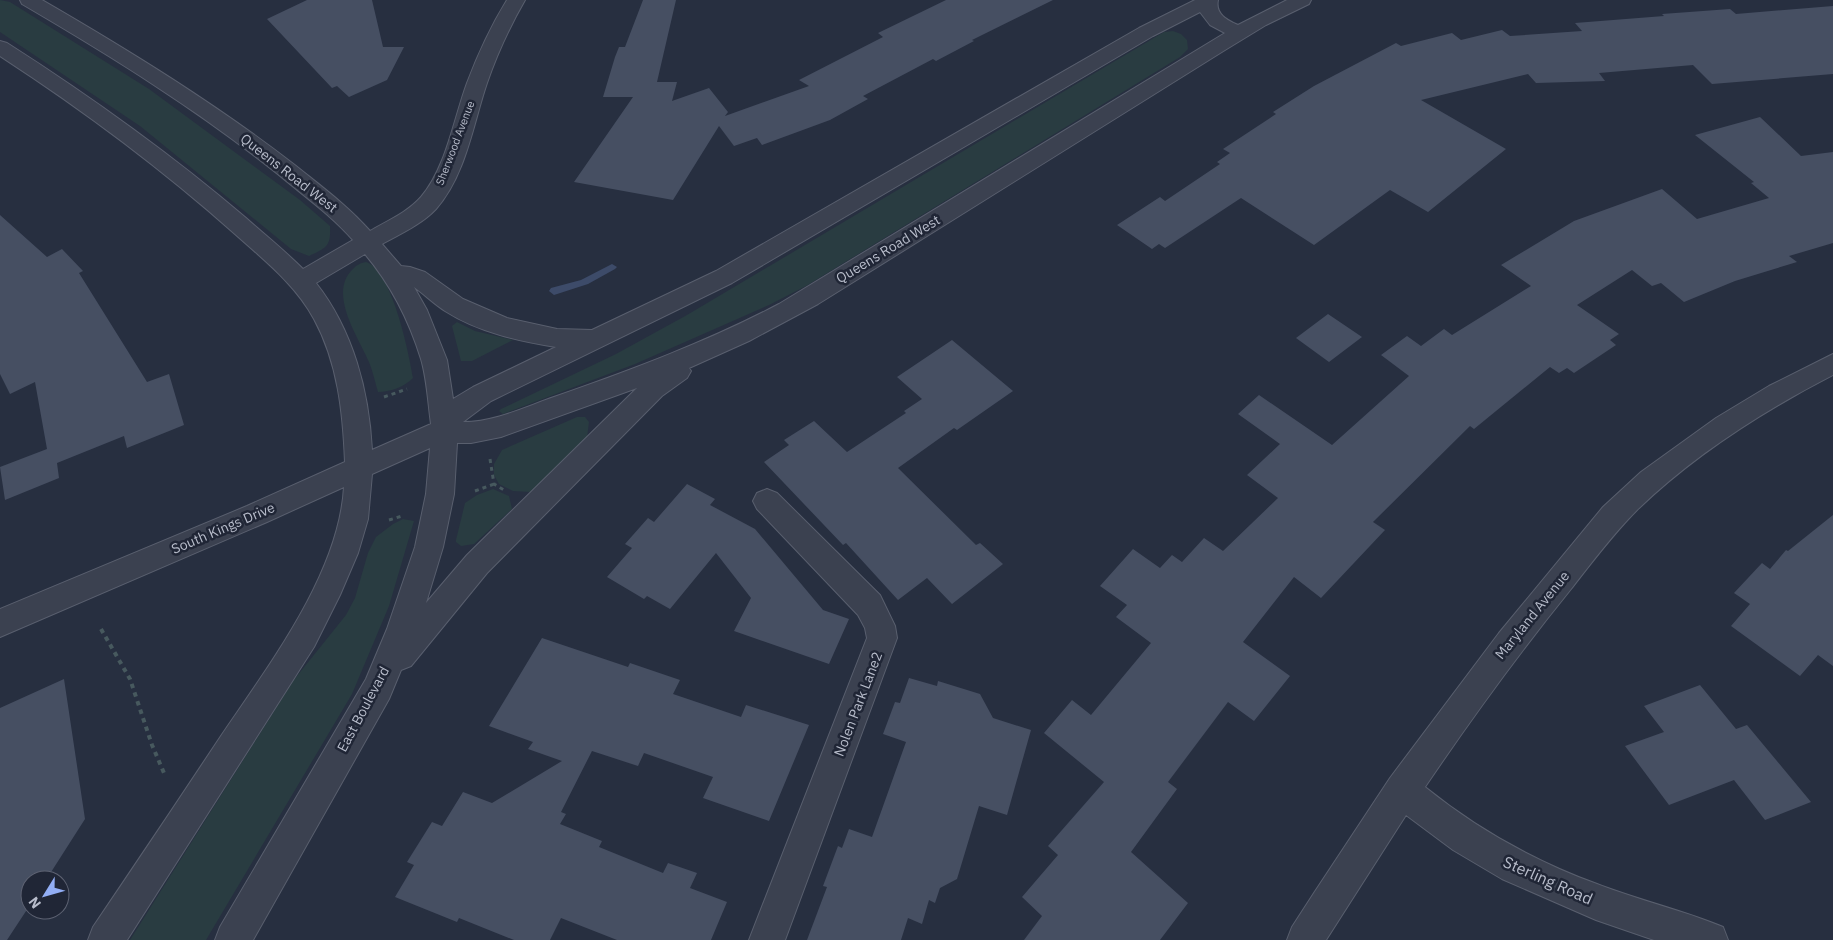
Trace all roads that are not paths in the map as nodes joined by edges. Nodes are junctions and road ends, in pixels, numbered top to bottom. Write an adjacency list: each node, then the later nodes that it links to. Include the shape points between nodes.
1 (29, 0): 7 (street, Queens Road West, via 153,74 227,125 338,211)
2 (516, 0): 7 (street, Sherwood Avenue, via 490,51 438,190 422,210)
3 (1208, 0): 5 (street, via 1211,16); 11 (street, via 1146,32 724,277)
4 (1302, 0): 5 (street, Queens Road West)
5 (1238, 33): 10 (street, Queens Road West, via 814,294)
6 (0, 47): 9 (street, via 106,117 168,164)
7 (368, 241): 8 (street, Queens Road West); 9 (street, Sherwood Avenue)
8 (394, 274): 11 (street, via 417,278 469,314 496,323 565,339); 13 (street, Queens Road West, via 415,310 434,360)
9 (300, 281): 14 (street, via 320,308 341,355 354,407)
10 (736, 336): 13 (street, Queens Road West, via 650,373 515,422 472,432); 17 (street, via 668,378 614,426 477,564 412,641)
11 (601, 337): 13 (street, via 482,394 460,408)
12 (1833, 364): 18 (street, Maryland Avenue, via 1733,420 1627,502 1532,612)
13 (445, 429): 14 (street, South Kings Drive); 17 (street, East Boulevard, via 433,533 402,629)
14 (359, 468): 16 (street, South Kings Drive); 19 (street, via 354,521 316,614 296,651)
15 (767, 501): 21 (street, Nolen Park Lane2, via 868,605 877,618 882,638)
16 (0, 623)
17 (378, 688): 20 (street, East Boulevard)
18 (1402, 790): 22 (street, Maryland Avenue); 23 (street, Sterling Road, via 1449,828 1522,870 1603,904)
19 (106, 940)
20 (233, 940)
21 (767, 940)
22 (1305, 940)
23 (1710, 940)

